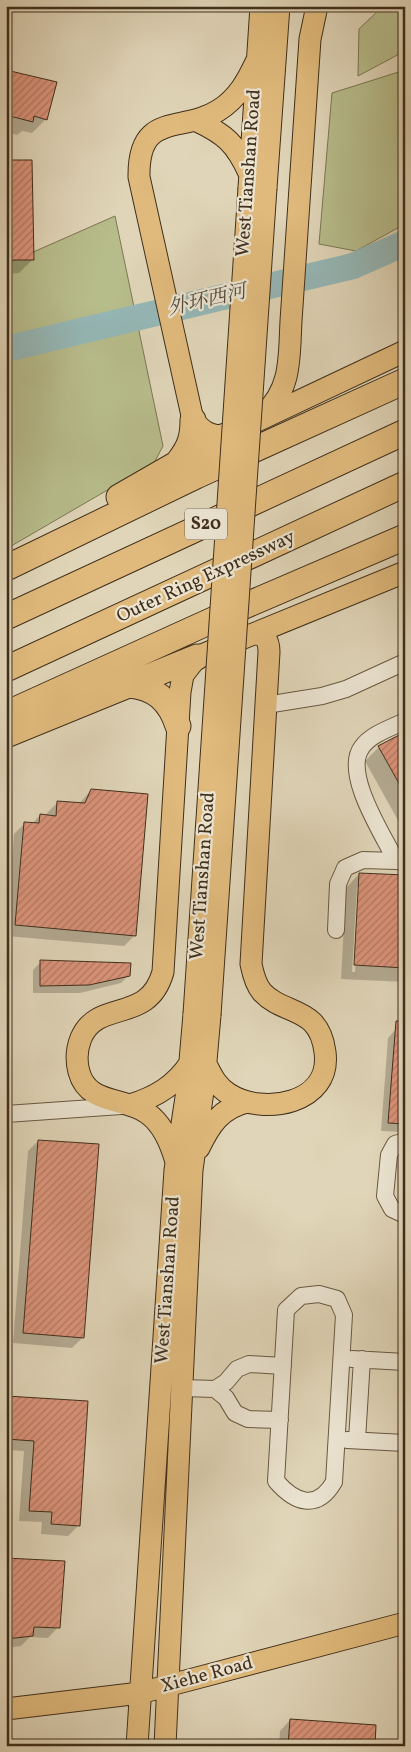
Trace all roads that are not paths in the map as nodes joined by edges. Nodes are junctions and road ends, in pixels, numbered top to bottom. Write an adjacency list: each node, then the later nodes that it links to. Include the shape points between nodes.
1 (261, 6): 4 (main road, West Tianshan Road)
2 (279, 6): 6 (main road, West Tianshan Road)
3 (316, 6): 8 (main road, via 310,39 298,194)
4 (256, 62): 5 (main road, via 245,86 231,101); 6 (main road, West Tianshan Road)
5 (197, 121): 6 (main road, via 231,141); 11 (main road, via 178,122 157,130 139,159 139,177)
6 (255, 183): 35 (main road, West Tianshan Road, bridge)
7 (405, 351): 10 (main road)
8 (290, 364): 10 (main road, via 301,376 315,382); 12 (main road, via 280,395)
9 (405, 381): 18 (highway)
10 (334, 384): 12 (main road)
11 (193, 420): 14 (main road, via 201,430 213,436); 15 (highway, via 189,448)
12 (257, 421): 14 (main road)
13 (405, 432): 20 (highway, S20)
14 (225, 436): 15 (highway)
15 (179, 461): 18 (highway)
16 (405, 484): 26 (highway, Outer Ring Expressway / S20)
17 (405, 537): 29 (highway)
18 (9, 566)
19 (405, 572): 21 (main road)
20 (6, 617)
21 (290, 619): 22 (main road); 23 (main road, via 275,636)
22 (253, 634): 23 (main road, via 266,638); 24 (main road)
23 (269, 652): 28 (main road)
24 (196, 657): 27 (highway); 31 (main road, via 183,675)
25 (405, 662): 28 (street, via 346,689)
26 (6, 670)
27 (129, 685): 31 (highway, via 144,687 157,694 171,710); 32 (highway)
28 (266, 706): 36 (main road, via 251,964 256,982 264,994 298,1010 313,1024 326,1056 320,1079 303,1098 280,1104)
29 (6, 714)
30 (405, 721): 33 (street, via 374,736 361,747 356,766 359,786)
31 (178, 726): 37 (main road, via 162,976 144,1002 92,1022 81,1038 77,1056 80,1077 88,1089 102,1098)
32 (6, 735)
33 (400, 862): 34 (street, via 363,860 345,868 338,884)
34 (336, 930)
35 (198, 1063): 36 (main road, via 222,1089); 37 (main road, via 164,1091); 40 (main road, West Tianshan Road)
36 (247, 1102): 40 (main road, via 231,1107 219,1116)
37 (130, 1105): 38 (street); 40 (main road, via 148,1114 160,1126)
38 (6, 1114)
39 (405, 1141): 41 (street, via 395,1144 388,1155 385,1196 392,1209)
40 (185, 1161): 46 (main road, West Tianshan Road); 54 (main road, West Tianshan Road)
41 (405, 1215)
42 (342, 1358): 43 (street); 45 (street, via 344,1315 337,1300 319,1294 301,1296 286,1310); 49 (street)
43 (362, 1359): 44 (street); 50 (street)
44 (405, 1362)
45 (283, 1366): 47 (street, via 250,1364); 48 (street)
46 (182, 1388): 47 (street); 53 (main road, West Tianshan Road)
47 (214, 1389): 48 (street, via 226,1398 235,1413 248,1418)
48 (280, 1420): 49 (street, via 276,1480 288,1496 307,1502 327,1494 334,1482)
49 (337, 1439): 50 (street)
50 (357, 1440): 51 (street)
51 (405, 1443)
52 (405, 1623): 53 (main road, Xiehe Road)
53 (168, 1685): 54 (main road, Xiehe Road); 57 (main road, West Tianshan Road)
54 (140, 1693): 55 (main road, Xiehe Road); 56 (main road, West Tianshan Road)
55 (6, 1709)
56 (137, 1746)
57 (165, 1746)

